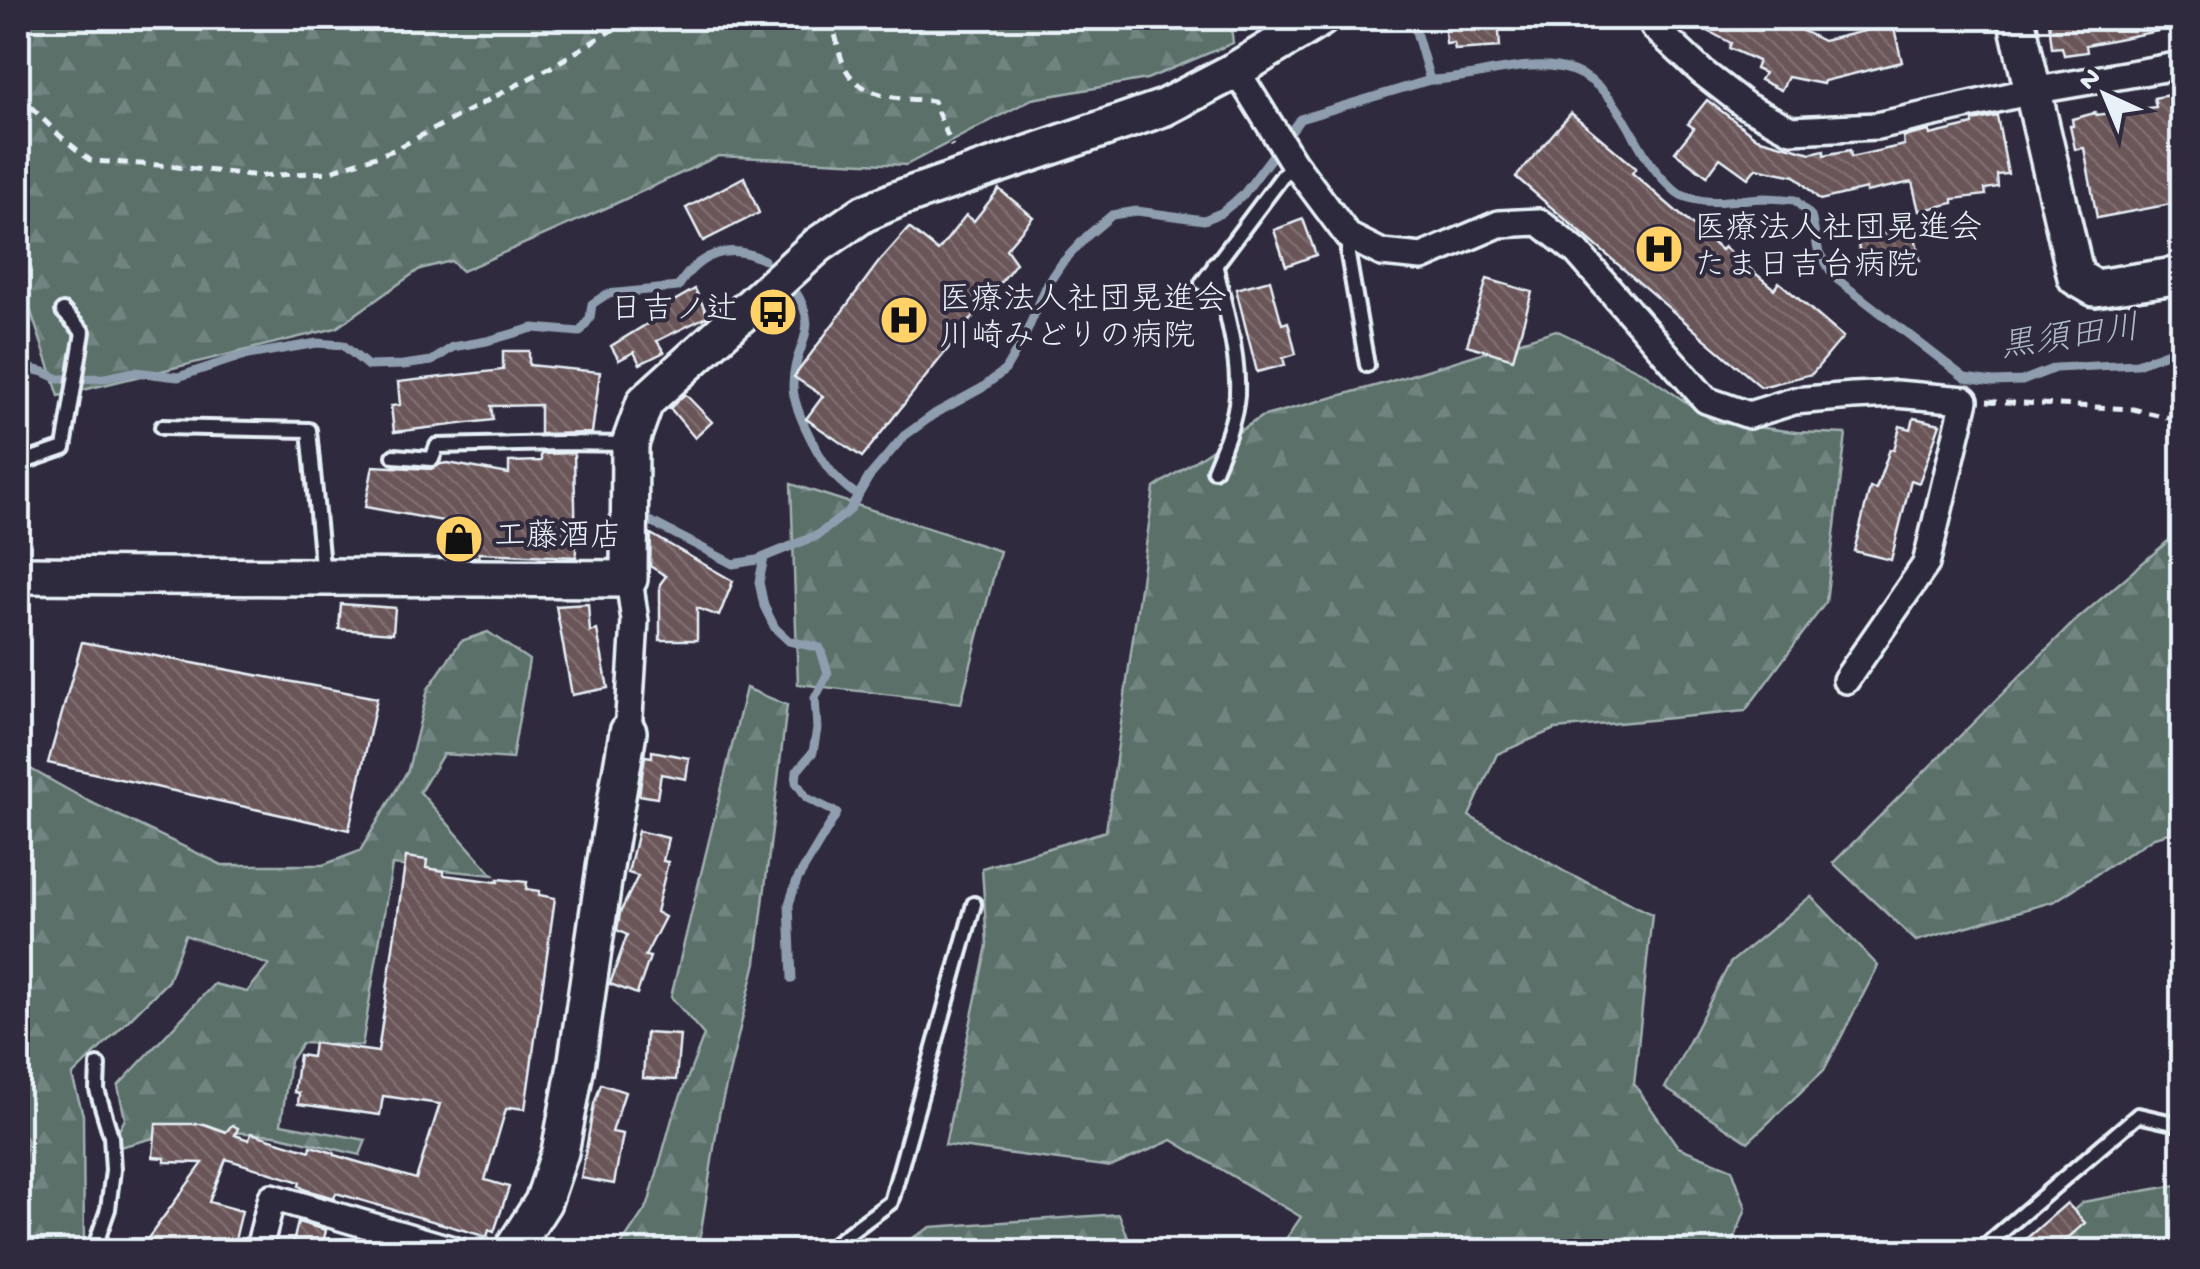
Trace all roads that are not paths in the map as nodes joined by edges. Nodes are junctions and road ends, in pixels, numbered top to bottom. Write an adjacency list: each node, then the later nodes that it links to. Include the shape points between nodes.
1 (1321, 18): 5 (street)
2 (1650, 18): 6 (street, via 1702,72 1791,130 1877,126)
3 (2016, 18): 6 (street)
4 (2182, 65): 6 (street)
5 (1236, 70): 7 (street); 15 (street, via 1163,108 864,214 818,245 645,402)
6 (2032, 91): 10 (street, via 2076,277 2094,288)
7 (1293, 162): 8 (street); 9 (lane)
8 (1348, 236): 13 (lane); 22 (street, via 1382,253 1422,258 1499,224 1539,222 1577,252 1706,400 1749,415 1853,396 1964,400 1926,564)
9 (1214, 263): 11 (lane); 18 (lane, via 1236,359 1236,396)
10 (2182, 275)
11 (1202, 283)
12 (63, 310): 17 (lane, via 83,332 64,448)
13 (1367, 365)
14 (162, 427): 20 (lane, via 308,430)
15 (630, 444): 16 (lane, via 436,446 432,459); 21 (street)
16 (394, 456)
17 (18, 464)
18 (1214, 470)
19 (18, 575): 20 (street)
20 (324, 576): 21 (street)
21 (628, 579): 23 (street, via 635,621)
22 (1846, 680)
23 (628, 732): 30 (street, via 560,1152 543,1202)
24 (974, 904): 31 (lane, via 891,1202)
25 (98, 1065): 27 (lane, via 114,1170)
26 (2182, 1125): 32 (lane, via 2138,1115)
27 (93, 1252)
28 (258, 1252): 29 (street, via 272,1197)
29 (460, 1252)
30 (511, 1252)
31 (827, 1252)
32 (1978, 1252)

